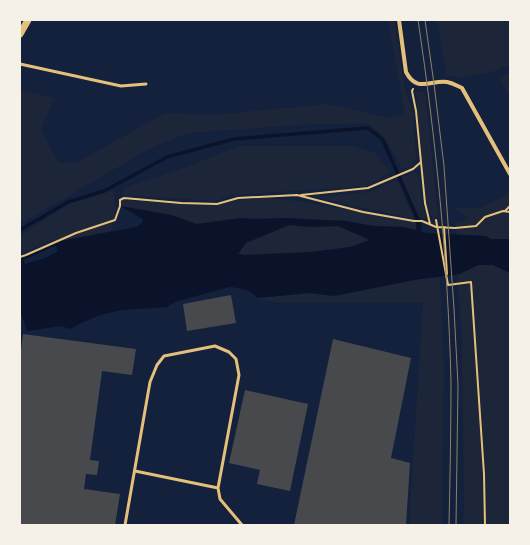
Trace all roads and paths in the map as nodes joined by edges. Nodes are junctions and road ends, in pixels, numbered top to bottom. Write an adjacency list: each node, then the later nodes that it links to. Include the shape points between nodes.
1 (28, 20): 3 (street)
2 (399, 20): 6 (street, via 406,72)
3 (20, 34)
4 (20, 64): 5 (lane, via 121,86)
5 (146, 84)
6 (415, 84): 7 (path, via 412,91); 8 (street, via 447,82 462,88)
7 (421, 162): 9 (path, via 413,169 368,188); 14 (path, via 424,203)
8 (510, 174)
9 (297, 195): 14 (path, via 363,212); 16 (path, via 238,198 217,204 124,198 120,200 115,220 76,233)
10 (510, 206): 11 (path)
11 (504, 211): 12 (path); 15 (path, via 485,217 476,226)
12 (510, 212)
13 (436, 220): 17 (path)
14 (430, 224): 15 (path)
15 (444, 228): 17 (path)
16 (20, 257)
17 (448, 284): 22 (path, via 471,282)
18 (135, 471): 19 (lane); 19 (lane, via 150,382 158,365 164,356 215,346 236,358 239,375); 20 (lane)
19 (218, 488): 21 (lane, via 220,499)
20 (125, 525)
21 (242, 525)
22 (485, 525)

